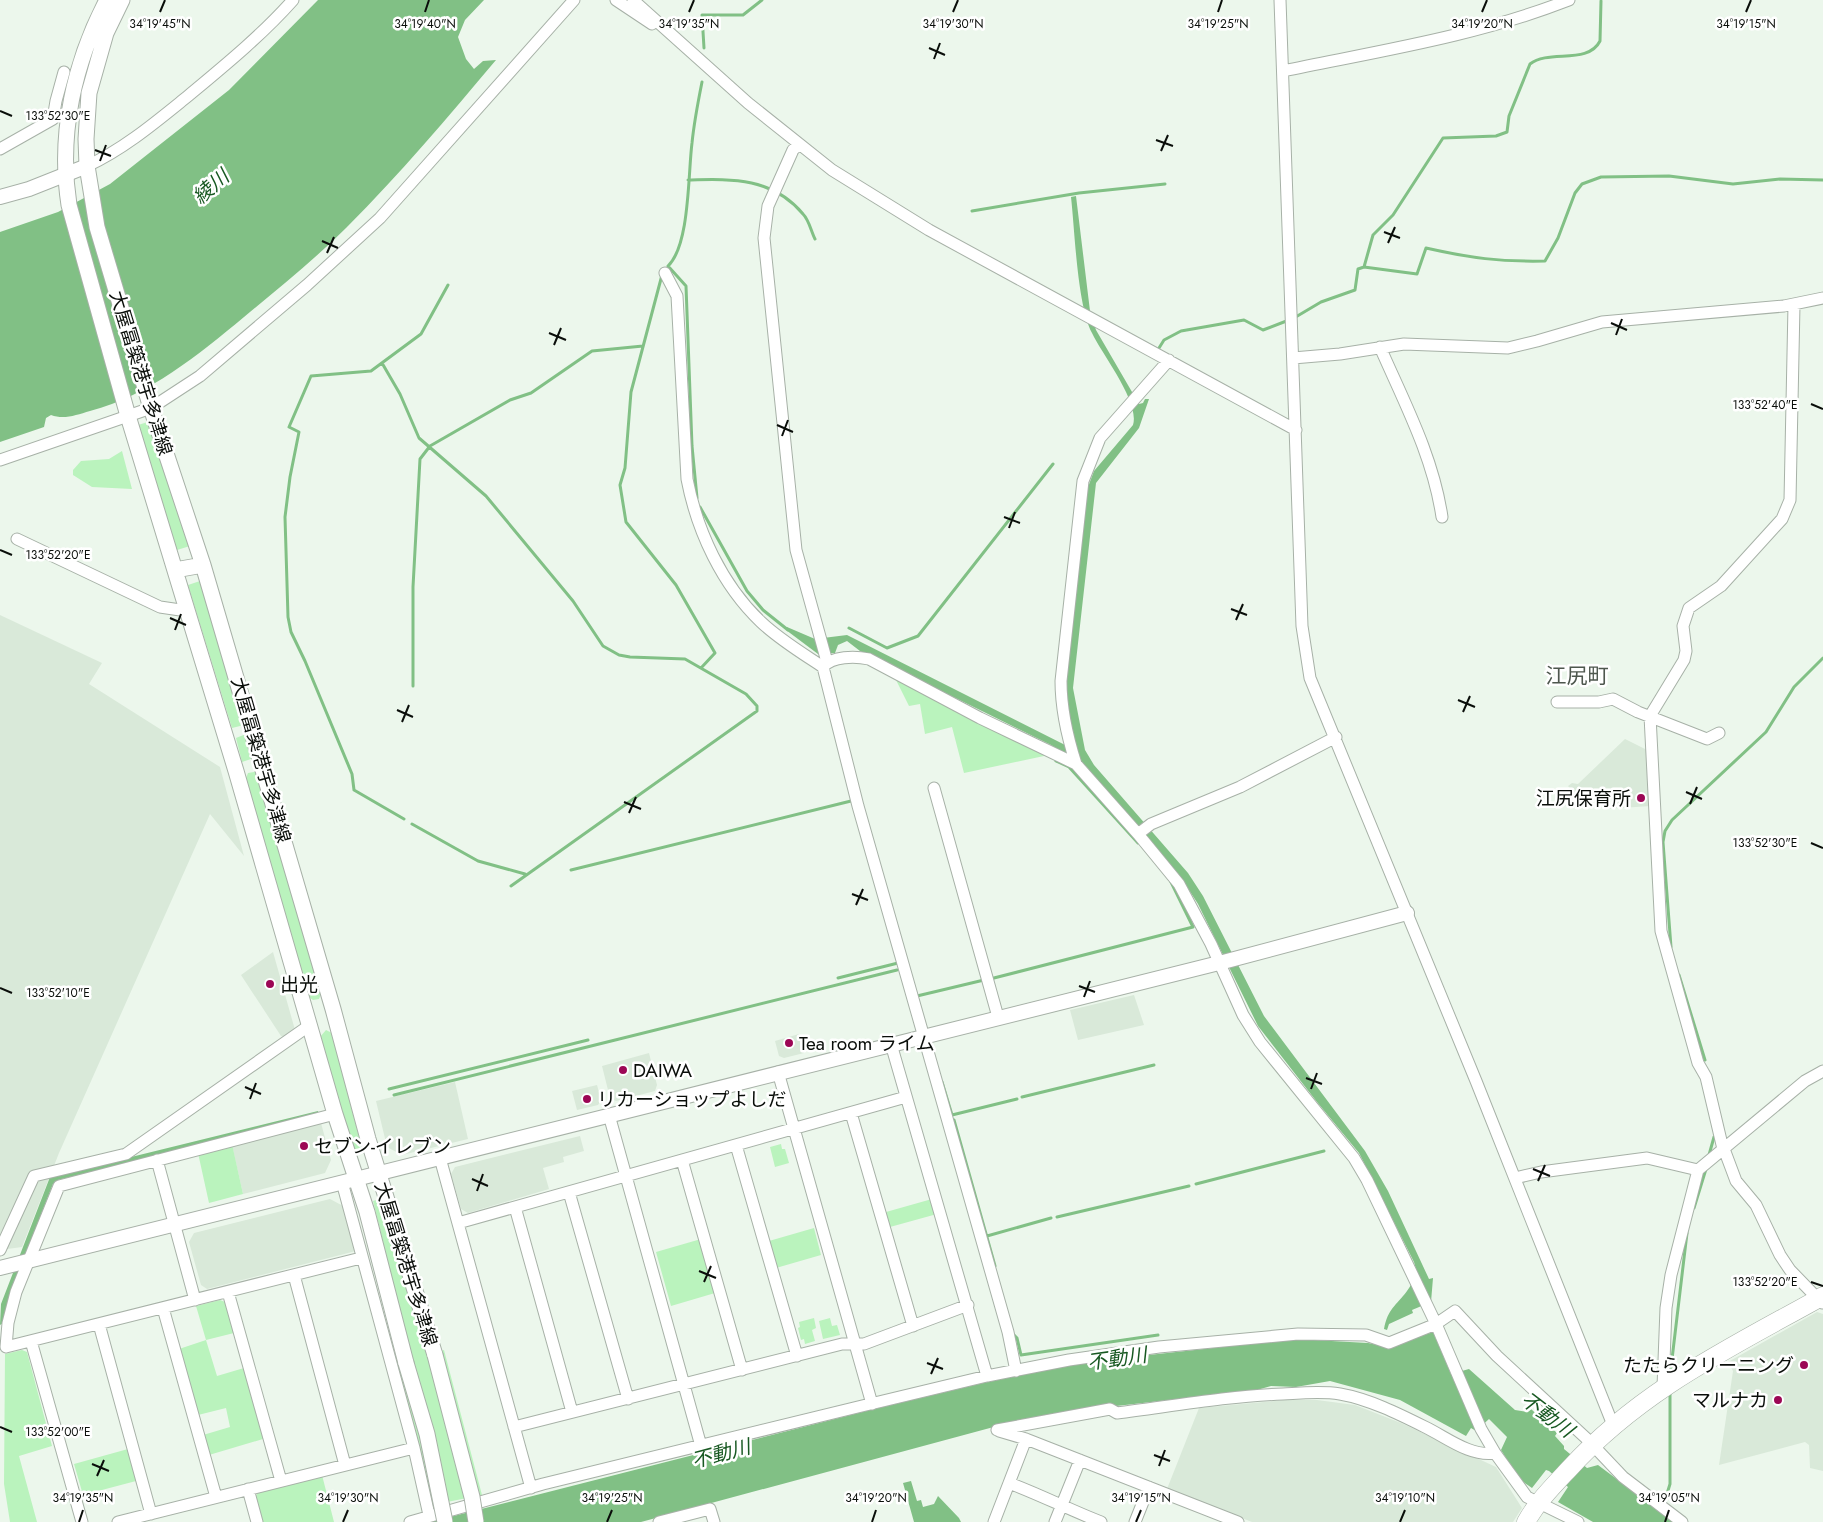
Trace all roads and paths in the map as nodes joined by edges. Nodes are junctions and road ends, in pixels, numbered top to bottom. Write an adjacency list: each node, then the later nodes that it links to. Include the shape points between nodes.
1 (107, 0): 10 (main road, 大屋冨築港宇多津線)
2 (122, 0): 14 (main road, 大屋冨築港宇多津線, via 106,33 88,93)
3 (293, 0): 14 (street, via 218,71 162,117 105,157)
4 (574, 0): 23 (street, via 380,218 200,376)
5 (616, 0): 9 (street, via 655,25)
6 (633, 0): 9 (street)
7 (1280, 0): 11 (street)
8 (1569, 0): 11 (street, via 1523,18)
9 (662, 26): 12 (street)
10 (71, 70): 13 (street, via 56,101 53,119); 15 (main road, 大屋冨築港宇多津線)
11 (1283, 71): 21 (street)
12 (798, 145): 22 (street, via 929,230); 32 (street, via 773,192 764,238 796,550)
13 (0, 148)
14 (87, 165): 15 (street); 23 (main road, 大屋冨築港宇多津線, via 97,227)
15 (66, 182): 16 (street); 24 (main road, 大屋冨築港宇多津線, via 76,235)
16 (0, 197)
17 (665, 273): 32 (street, via 677,296 687,479 698,523 714,557 746,606 780,638)
18 (1823, 298): 19 (street)
19 (1794, 305): 20 (street, via 1602,322 1508,348 1404,344); 34 (street, via 1790,500 1787,510 1721,586 1689,608 1683,626 1684,660)
20 (1380, 347): 21 (street); 27 (street, via 1422,442 1437,484)
21 (1293, 358): 25 (street)
22 (1170, 360): 25 (street); 37 (street, via 1100,438 1083,481 1061,681 1061,705)
23 (149, 401): 24 (street); 29 (main road, 大屋冨築港宇多津線)
24 (127, 410): 26 (street); 30 (main road, 大屋冨築港宇多津線)
25 (1296, 430): 36 (street, via 1302,626 1310,678)
26 (0, 460)
27 (1442, 516)
28 (17, 539): 31 (street, via 160,607)
29 (203, 565): 30 (main road); 38 (main road, 大屋冨築港宇多津線)
30 (175, 570): 31 (main road, 大屋冨築港宇多津線)
31 (187, 611): 39 (main road, 大屋冨築港宇多津線)
32 (826, 662): 37 (street, via 858,657 869,659 980,718); 47 (street, via 858,806)
33 (1557, 702): 34 (street, via 1612,699)
34 (1650, 716): 35 (street, via 1707,739); 57 (street, via 1661,931 1698,1063 1706,1077)
35 (1719, 733)
36 (1336, 737): 41 (street, via 1240,787 1151,824); 42 (street)
37 (1076, 762): 41 (street)
38 (262, 764): 39 (main road); 44 (main road, 大屋冨築港宇多津線)
39 (236, 771): 46 (main road, 大屋冨築港宇多津線)
40 (934, 788): 45 (street)
41 (1139, 833): 43 (street, via 1179,884 1212,944)
42 (1407, 913): 43 (street); 64 (street)
43 (1226, 961): 45 (street); 81 (street, via 1243,1015 1260,1042 1354,1158)
44 (332, 1008): 46 (main road); 62 (main road, 大屋冨築港宇多津線)
45 (998, 1017): 47 (street)
46 (310, 1025): 53 (main road, 大屋冨築港宇多津線); 70 (street, via 126,1154 34,1176)
47 (924, 1036): 48 (street); 87 (street, via 1008,1332)
48 (892, 1044): 50 (street); 51 (street)
49 (1823, 1071): 57 (street, via 1805,1081)
50 (778, 1072): 54 (street); 55 (street)
51 (906, 1098): 52 (street); 78 (street)
52 (852, 1113): 55 (street); 82 (street)
53 (335, 1114): 59 (street); 65 (main road, 大屋冨築港宇多津線)
54 (609, 1115): 58 (street); 63 (street)
55 (794, 1129): 56 (street); 84 (street)
56 (736, 1145): 60 (street); 85 (street)
57 (1723, 1149): 61 (street); 77 (street, via 1736,1181 1756,1205 1780,1255 1790,1270)
58 (440, 1158): 62 (street); 68 (street)
59 (157, 1160): 69 (street); 72 (street, via 59,1186)
60 (682, 1160): 63 (street); 86 (street)
61 (1704, 1165): 64 (street, via 1647,1158); 89 (street, via 1671,1276 1666,1308)
62 (378, 1173): 65 (street); 119 (main road, 大屋冨築港宇多津線, bridge, via 435,1355)
63 (626, 1176): 66 (street); 90 (street)
64 (1515, 1178): 94 (street)
65 (348, 1180): 69 (street); 71 (street); 118 (main road, 大屋冨築港宇多津線, bridge, via 367,1212 406,1364 428,1434)
66 (569, 1192): 67 (street); 91 (street)
67 (514, 1207): 68 (street); 93 (street)
68 (458, 1223): 95 (street)
69 (174, 1224): 72 (street); 76 (street)
70 (0, 1250)
71 (361, 1258): 74 (street); 99 (street)
72 (28, 1261): 73 (street); 83 (street, via 12,1306 6,1346)
73 (0, 1268)
74 (294, 1275): 75 (street); 102 (street)
75 (228, 1292): 76 (street); 103 (street)
76 (195, 1300): 79 (street)
77 (1821, 1300): 89 (main road)
78 (968, 1305): 82 (street); 88 (street)
79 (163, 1308): 80 (street); 108 (street)
80 (99, 1324): 83 (street); 111 (street)
81 (1436, 1324): 87 (street, via 1389,1343 1366,1335 1298,1334 1123,1352); 97 (street, via 1455,1311 1496,1356); 100 (street, via 1481,1429)
82 (913, 1326): 84 (street, via 864,1344)
83 (31, 1342): 114 (street)
84 (854, 1343): 85 (street); 92 (street)
85 (796, 1356): 86 (street)
86 (742, 1370): 90 (street)
87 (1016, 1371): 88 (street)
88 (987, 1376): 92 (street)
89 (1668, 1384): 94 (main road)
90 (685, 1385): 91 (street); 98 (street)
91 (628, 1399): 93 (street)
92 (872, 1404): 98 (street)
93 (572, 1412): 95 (street)
94 (1613, 1425): 97 (main road)
95 (514, 1427): 105 (street)
96 (1026, 1439): 100 (street, via 997,1430 1110,1409 1117,1413 1260,1395 1313,1392 1361,1400 1462,1446 1486,1455); 101 (street); 104 (street)
97 (1591, 1445): 109 (main road); 129 (street, via 1623,1477)
98 (701, 1446): 105 (street)
99 (414, 1448): 102 (street); 112 (street)
100 (1495, 1453): 109 (street, via 1520,1490)
101 (1080, 1460): 106 (street); 110 (street)
102 (345, 1465): 103 (street)
103 (282, 1481): 107 (street)
104 (1009, 1483): 110 (street); 122 (street)
105 (531, 1488): 112 (street)
106 (1149, 1488): 113 (street); 125 (street)
107 (248, 1489): 108 (street); 116 (street)
108 (216, 1497): 111 (street)
109 (1539, 1503): 127 (main road); 128 (street)
110 (1062, 1505): 123 (street); 124 (street)
111 (151, 1514): 115 (street)
112 (429, 1516): 117 (street)
113 (1211, 1517): 126 (street)
114 (82, 1522)
115 (118, 1522)
116 (257, 1522)
117 (410, 1522)
118 (445, 1522)
119 (476, 1522)
120 (659, 1522): 121 (street, via 710,1509)
121 (714, 1522)
122 (994, 1522)
123 (1055, 1522)
124 (1101, 1522)
125 (1135, 1522)
126 (1238, 1522)
127 (1526, 1522)
128 (1578, 1522)
129 (1682, 1522)

